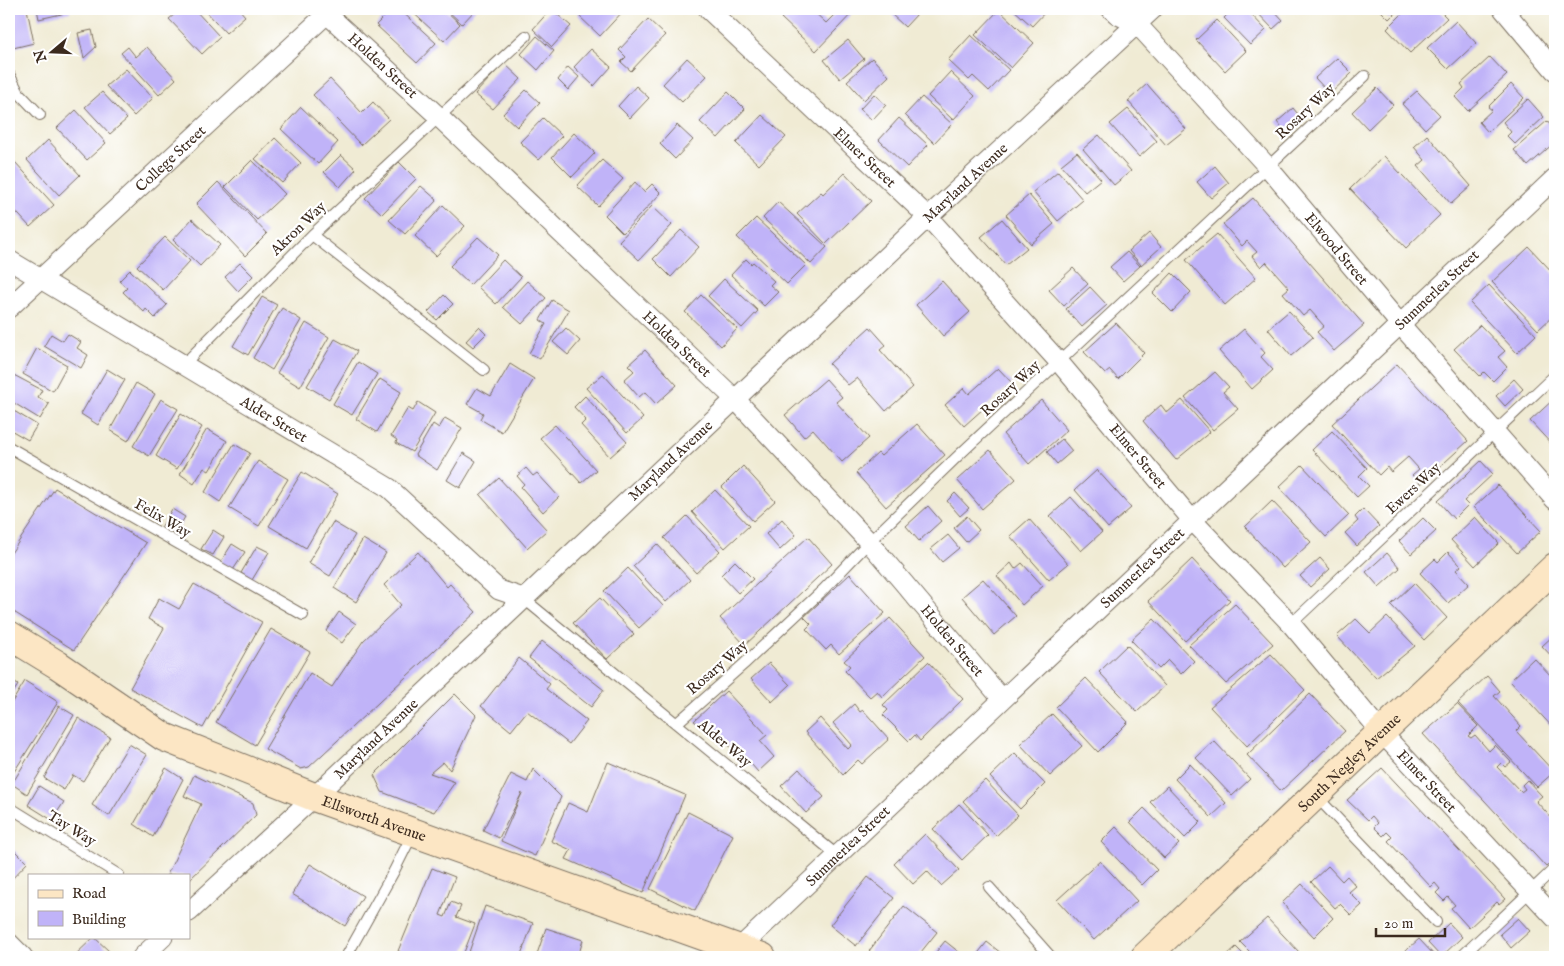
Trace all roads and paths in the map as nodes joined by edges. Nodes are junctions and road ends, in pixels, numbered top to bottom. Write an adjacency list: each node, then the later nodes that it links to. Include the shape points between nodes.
1 (708, 9): 15 (street, Elmer Street)
2 (1111, 9): 6 (street, Elwood Street)
3 (1153, 9): 6 (street, Maryland Avenue)
4 (1503, 9): 8 (street)
5 (330, 12): 12 (street, Holden Street); 18 (street, College Street)
6 (1137, 24): 13 (street, Elwood Street); 15 (street, Maryland Avenue)
7 (526, 36): 12 (lane, Akron Way)
8 (1555, 71)
9 (9, 74): 11 (lane, via 19,93)
10 (1365, 76): 13 (lane, Rosary Way)
11 (40, 115)
12 (439, 117): 16 (lane, Akron Way); 25 (street, Holden Street)
13 (1267, 166): 20 (street, Elwood Street); 21 (lane, Rosary Way)
14 (1555, 178): 20 (street, Summerlea Street)
15 (928, 217): 21 (street, Elmer Street); 25 (street, Maryland Avenue)
16 (312, 235): 22 (lane, Akron Way); 23 (lane)
17 (9, 260): 18 (street, Alder Street)
18 (40, 278): 19 (street, College Street); 22 (street, Alder Street)
19 (9, 308)
20 (1400, 324): 26 (street, Elwood Street); 29 (street, Summerlea Street)
21 (1059, 362): 29 (street, Elmer Street); 30 (lane, Rosary Way)
22 (183, 365): 32 (street, Alder Street, via 389,488 499,590)
23 (484, 370)
24 (1555, 375): 26 (lane, Ewers Way)
25 (736, 400): 30 (street, Holden Street); 32 (street, Maryland Avenue)
26 (1495, 431): 28 (street, Elwood Street); 34 (lane, Ewers Way)
27 (9, 447): 33 (lane, Felix Way)
28 (1555, 500)
29 (1192, 520): 34 (street, Elmer Street); 36 (street, Summerlea Street)
30 (868, 542): 36 (street, Holden Street); 37 (lane, Rosary Way, via 787,624)
31 (1555, 567): 38 (street, South Negley Avenue)
32 (522, 598): 37 (lane, Alder Way); 40 (street, Maryland Avenue)
33 (303, 615)
34 (1291, 624): 38 (street, Elmer Street)
35 (9, 635): 40 (street, Ellsworth Avenue, via 164,737)
36 (1002, 699): 43 (street, Summerlea Street)
37 (677, 723): 43 (lane, Alder Way)
38 (1382, 733): 39 (street, South Negley Avenue); 47 (street, Elmer Street)
39 (1316, 796): 50 (lane); 58 (street, South Negley Avenue)
40 (314, 797): 42 (street, Ellsworth Avenue); 48 (street, Maryland Avenue)
41 (9, 807): 45 (lane, Tay Way)
42 (413, 832): 53 (street, Ellsworth Avenue); 56 (lane)
43 (838, 856): 53 (street, Summerlea Street)
44 (1555, 868): 47 (lane)
45 (117, 874)
46 (989, 887): 57 (lane)
47 (1531, 890): 49 (street, Elmer Street); 59 (lane)
48 (190, 911)
49 (1555, 918)
50 (1436, 922)
51 (161, 938): 55 (street)
52 (9, 942): 54 (street)
53 (743, 954)
54 (23, 957)
55 (142, 957)
56 (346, 957)
57 (1050, 957)
58 (1145, 957)
59 (1461, 957)

